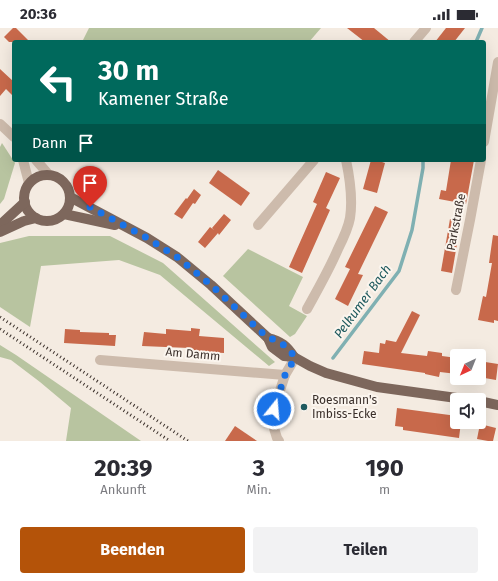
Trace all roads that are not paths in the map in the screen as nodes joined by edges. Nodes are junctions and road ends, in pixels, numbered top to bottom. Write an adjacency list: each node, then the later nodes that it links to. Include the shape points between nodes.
1 (426, 28): 2 (street)
2 (416, 40)
3 (498, 62): 4 (street)
4 (486, 131)
5 (24, 162): 11 (street)
6 (38, 162): 10 (street)
7 (312, 162): 17 (street)
8 (346, 162): 21 (street, via 350,182 350,218 335,257)
9 (481, 162): 20 (street, Parkstraße)
10 (49, 175): 11 (main road, via 38,176); 12 (main road, via 62,180 68,188)
11 (30, 183): 13 (main road, via 24,194)
12 (70, 197): 14 (main road, via 69,206); 18 (main road)
13 (24, 202): 15 (main road); 16 (main road)
14 (64, 214): 15 (main road, via 50,221); 18 (main road)
15 (36, 218): 19 (main road)
16 (0, 225)
17 (258, 225)
18 (127, 227): 22 (main road, via 177,257 268,338 277,340 289,349)
19 (0, 232)
20 (456, 290)
21 (307, 309)
22 (295, 358): 24 (street); 25 (main road, via 326,373 377,387)
23 (100, 360): 24 (street, Am Damm)
24 (285, 375): 28 (street, via 274,409 273,425)
25 (450, 397)
26 (486, 402): 27 (main road)
27 (498, 405)
28 (279, 441)

